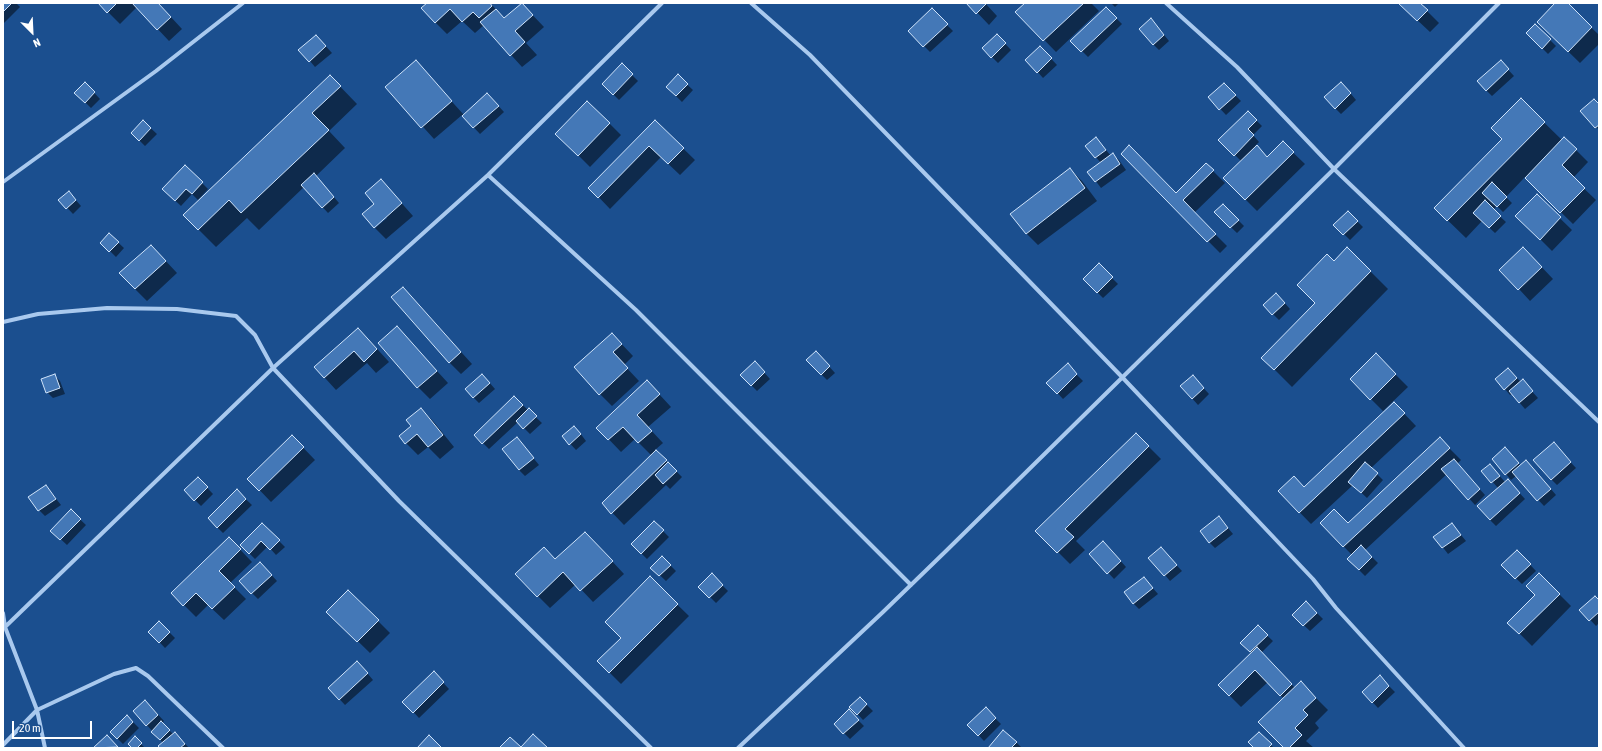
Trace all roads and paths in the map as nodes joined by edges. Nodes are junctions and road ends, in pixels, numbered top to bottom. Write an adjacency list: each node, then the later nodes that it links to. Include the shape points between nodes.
1 (243, 3): 8 (street, via 156,71)
2 (662, 3): 7 (street)
3 (751, 3): 11 (street, via 810,55)
4 (1166, 3): 6 (street, via 1237,68)
5 (1499, 3): 6 (street)
6 (1334, 169): 11 (street); 12 (street)
7 (488, 175): 10 (street); 13 (street, via 636,310)
8 (3, 182)
9 (3, 322): 10 (street, via 38,314 107,308 177,309 236,316 255,335)
10 (273, 368): 15 (street); 20 (street, via 399,501)
11 (1122, 378): 13 (street); 22 (street, via 1313,580)
12 (1599, 422)
13 (911, 585): 21 (street)
14 (3, 614): 15 (street)
15 (4, 626): 16 (street)
16 (37, 710): 17 (street); 18 (street); 19 (street, via 114,674 136,668 148,676)
17 (3, 745)
18 (45, 748)
19 (223, 748)
20 (651, 748)
21 (738, 748)
22 (1464, 748)

